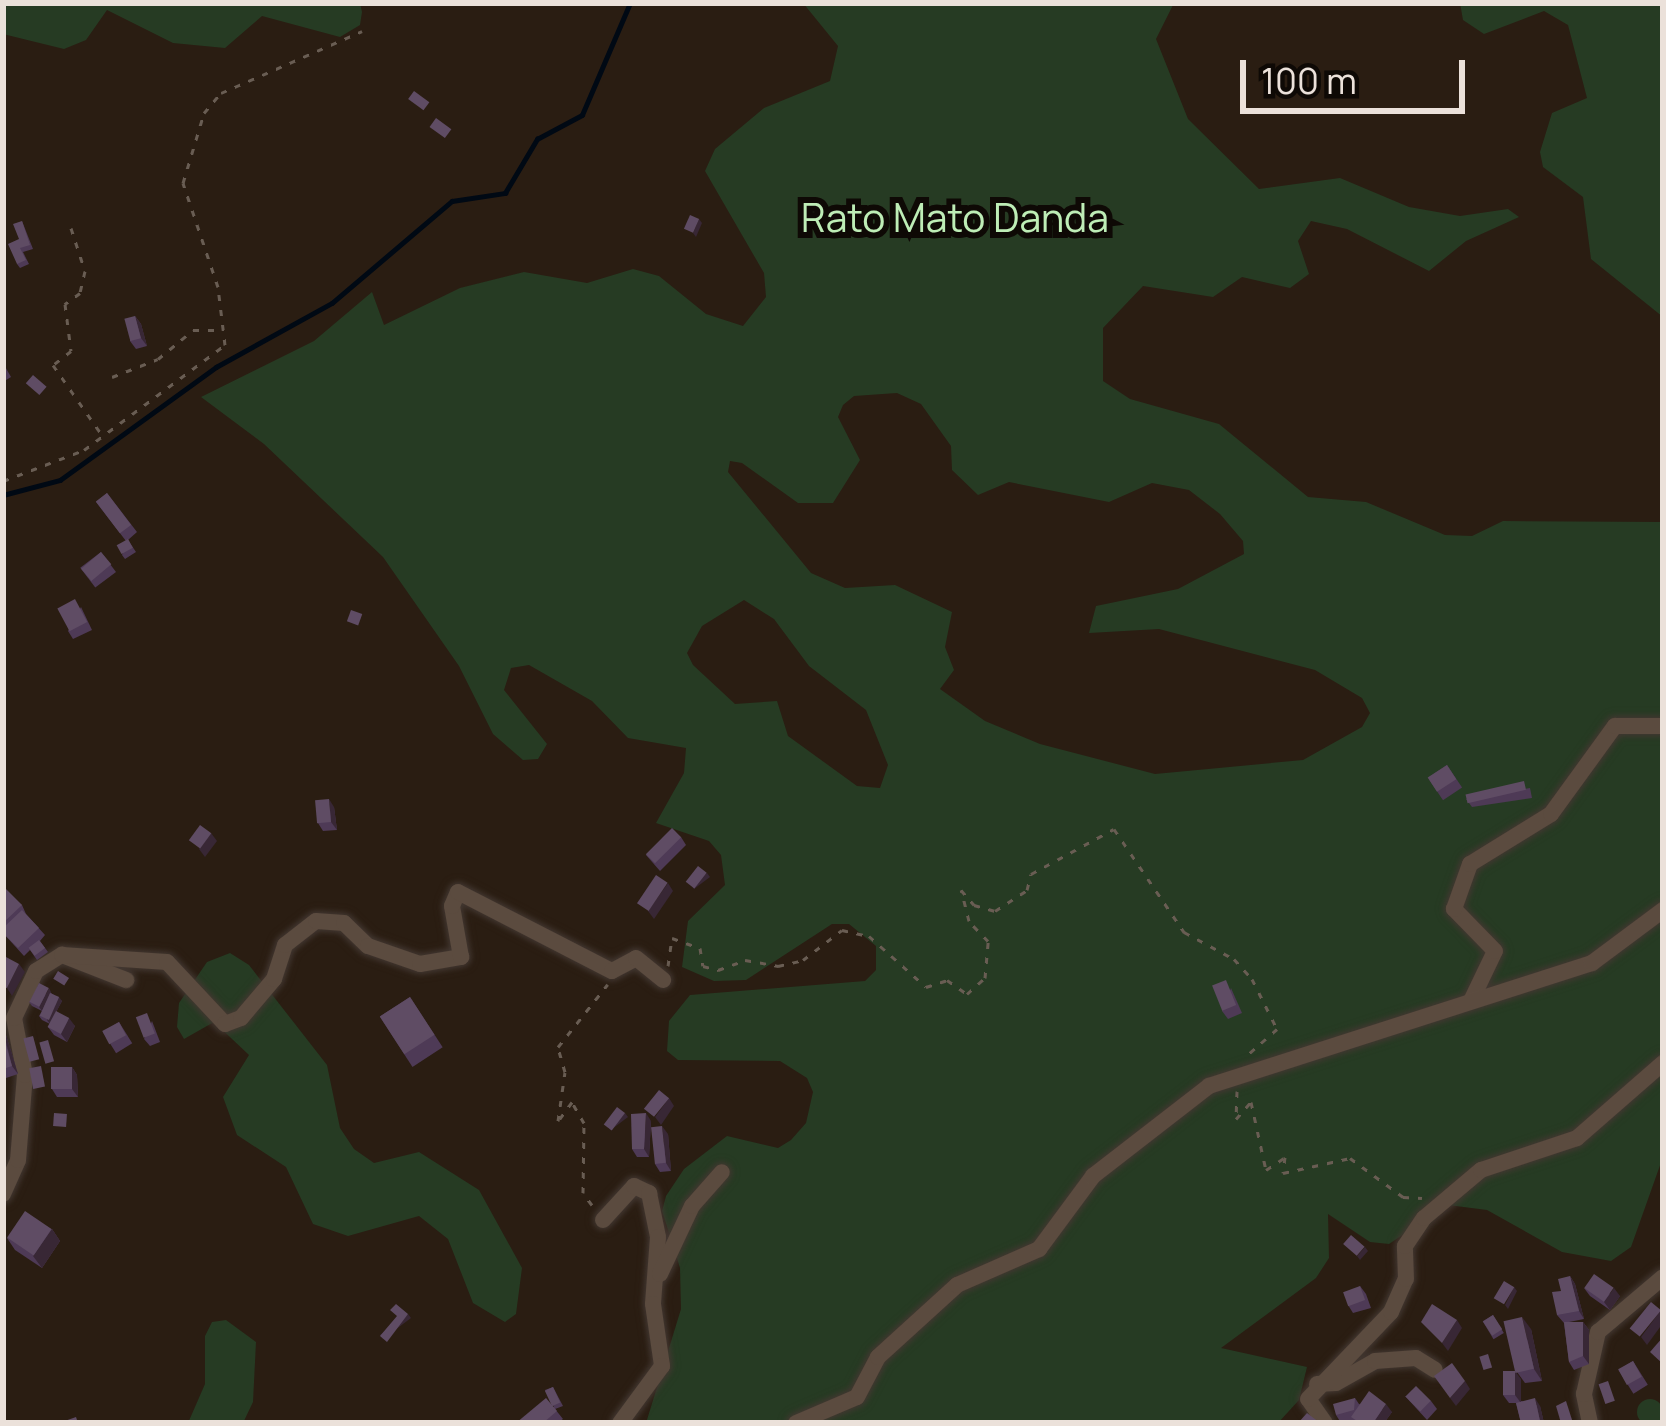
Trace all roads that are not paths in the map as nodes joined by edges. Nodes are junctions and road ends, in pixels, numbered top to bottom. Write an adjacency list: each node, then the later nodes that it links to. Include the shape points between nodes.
1 (1663, 726): 6 (street, via 1615,726 1551,814 1470,864 1454,909 1495,951)
2 (1663, 910): 6 (street, via 1592,963)
3 (62, 955): 4 (street); 5 (street, via 167,962 225,1024 241,1018 274,979 285,946 316,921 344,922 368,946 420,964 461,957 452,906 458,892 613,971 636,958); 9 (street, via 36,971 14,1018 25,1075 18,1160)
4 (126, 980)
5 (663, 980)
6 (1471, 1000): 16 (street, via 1209,1086 1093,1176 1032,1254 982,1270 920,1316 878,1358 857,1397)
7 (1663, 1063): 14 (street, via 1577,1138 1481,1170 1424,1218 1405,1246 1406,1279 1391,1312)
8 (722, 1172): 11 (street, via 692,1206)
9 (3, 1194)
10 (603, 1220): 11 (street, via 634,1186 649,1193)
11 (660, 1274): 15 (street, via 653,1304 662,1366)
12 (1663, 1277): 18 (street, via 1598,1332 1584,1394)
13 (1436, 1370): 14 (street, via 1416,1358 1375,1361 1336,1383)
14 (1316, 1384): 17 (street, via 1308,1399)
15 (620, 1423)
16 (796, 1423)
17 (1325, 1423)
18 (1590, 1423)

